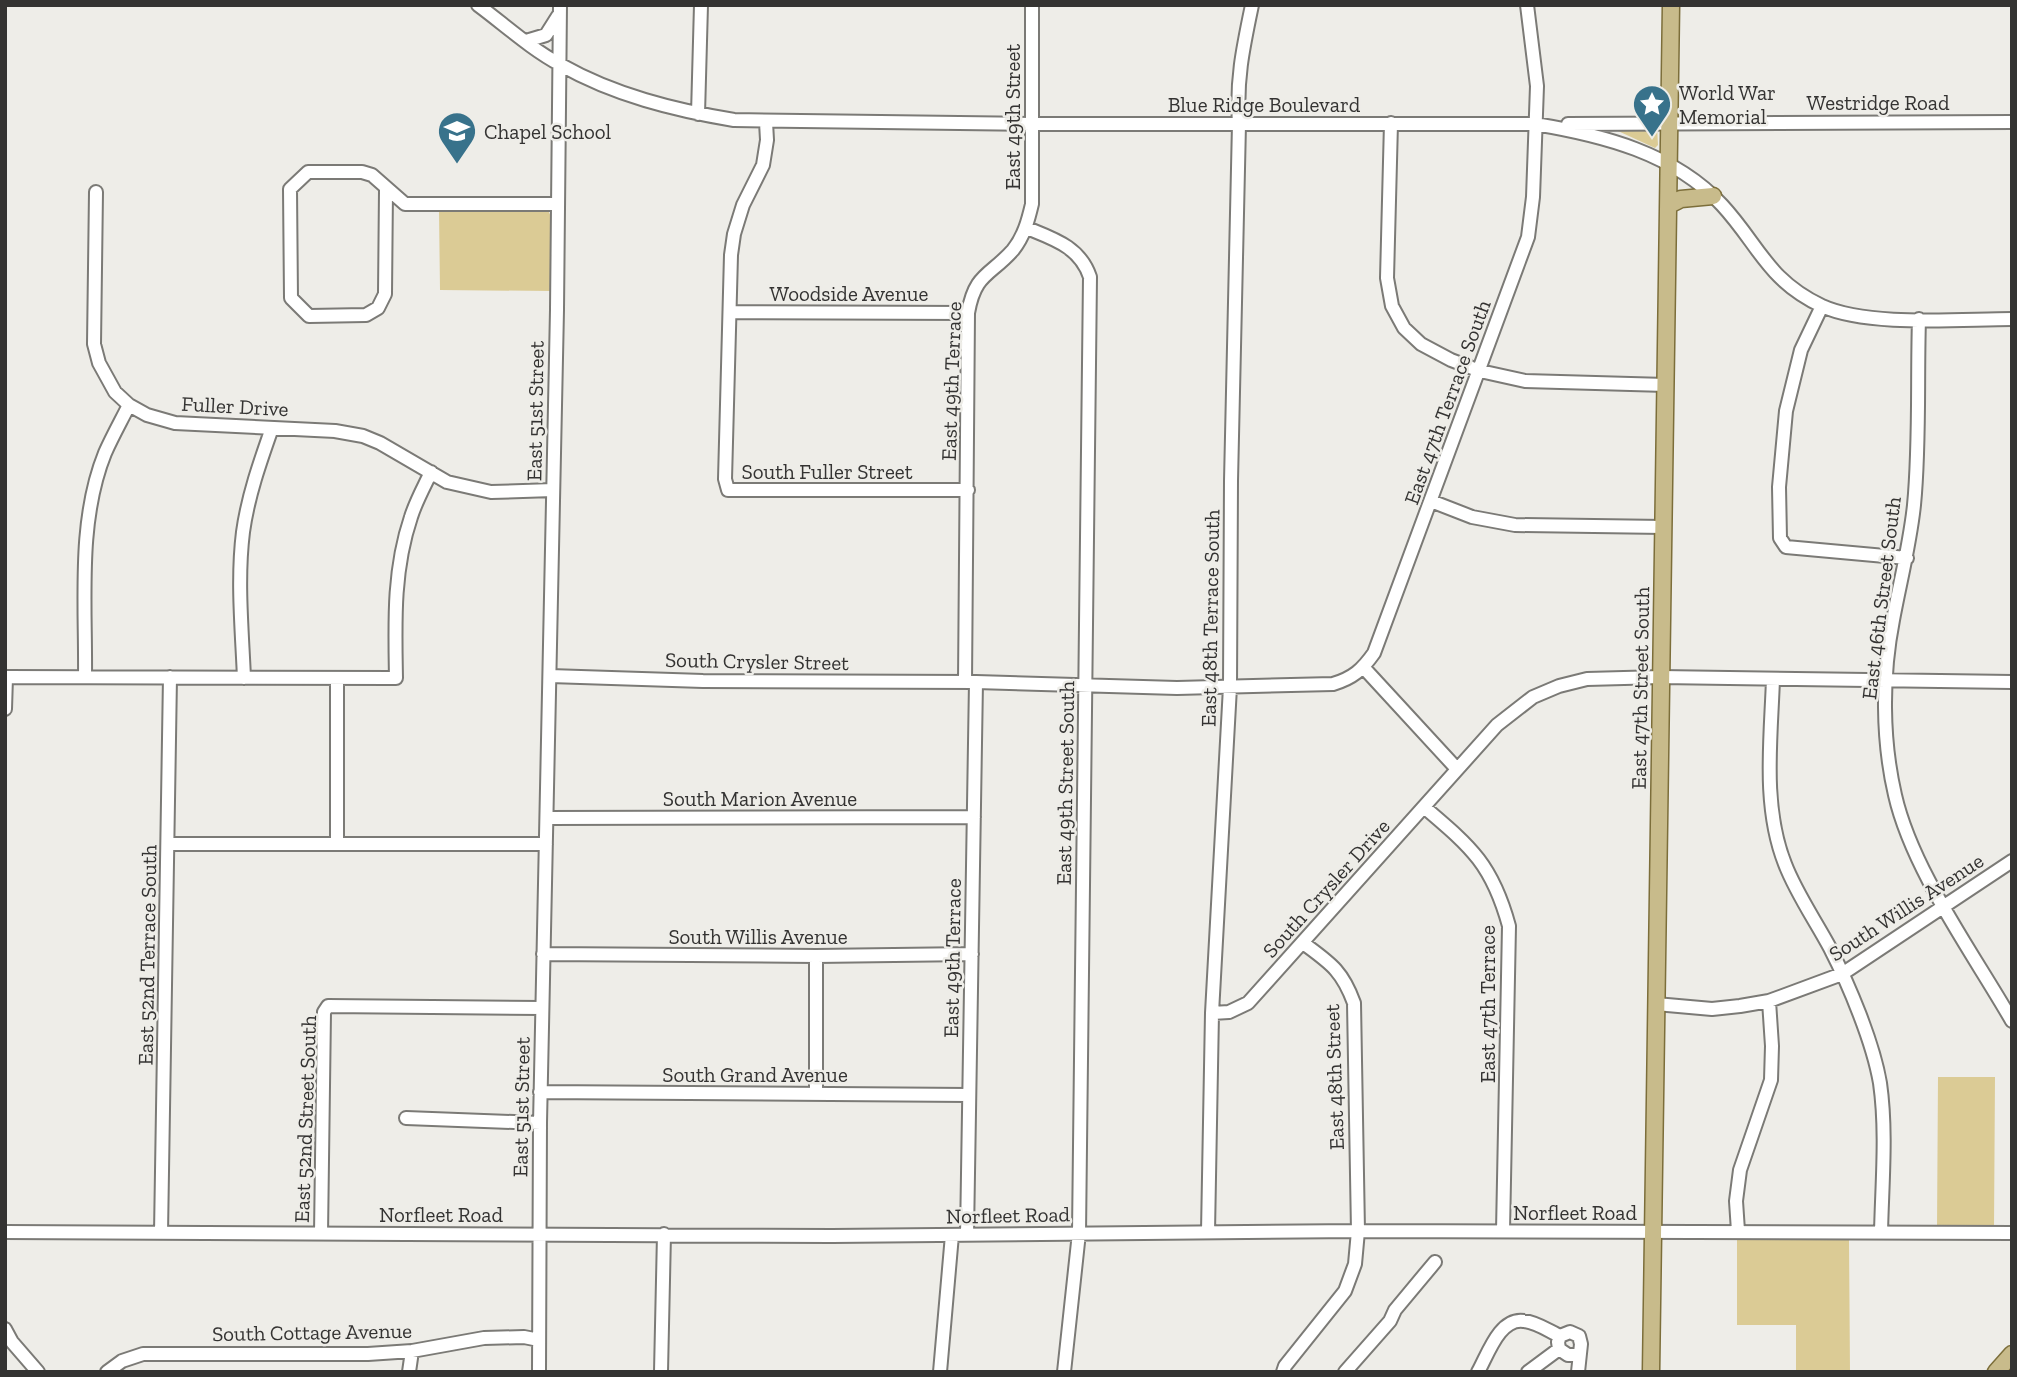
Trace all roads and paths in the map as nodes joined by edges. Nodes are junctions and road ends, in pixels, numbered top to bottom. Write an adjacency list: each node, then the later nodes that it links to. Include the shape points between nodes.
1 (478, 5): 8 (street, Blue Ridge Boulevard)
2 (701, 5): 10 (street)
3 (1032, 5): 15 (street, East 49th Street)
4 (1252, 5): 16 (street, East 48th Terrace South, via 1238,71)
5 (1527, 5): 17 (street, East 47th Terrace South, via 1537,86)
6 (1671, 5): 12 (main road, East 47th Street South)
7 (560, 9): 8 (street, via 549,32); 9 (street, East 51st Street)
8 (526, 41): 9 (street, Blue Ridge Boulevard)
9 (559, 64): 10 (street, Blue Ridge Boulevard, via 610,89); 22 (street, East 51st Street)
10 (698, 114): 11 (street, Blue Ridge Boulevard)
11 (766, 122): 15 (street, Blue Ridge Boulevard); 26 (street, via 763,164 734,234)
12 (1670, 122): 13 (street, Westridge Road); 17 (street, Westridge Road); 18 (main road, East 47th Street South)
13 (2012, 122)
14 (1391, 123): 16 (street, Blue Ridge Boulevard); 17 (street, Blue Ridge Boulevard); 30 (street, via 1387,278 1392,306 1420,344)
15 (1030, 124): 16 (street, Blue Ridge Boulevard); 24 (street, East 49th Street, via 1032,204)
16 (1239, 124): 53 (street, East 48th Terrace South)
17 (1535, 124): 18 (street, Blue Ridge Boulevard, via 1622,143); 30 (street, East 47th Terrace South, via 1528,237)
18 (1669, 166): 21 (street, Blue Ridge Boulevard); 23 (main road, East 47th Street South)
19 (386, 190): 19 (street, via 372,175 362,172 308,172 290,189 291,299 309,316 366,315 378,308 385,294); 22 (street, via 405,204)
20 (96, 191): 32 (street, Fuller Drive, via 94,344 107,380)
21 (1713, 196): 23 (main road); 25 (street, Blue Ridge Boulevard, via 1773,272)
22 (558, 204): 35 (street, East 51st Street)
23 (1669, 205): 31 (main road, East 47th Street South)
24 (1027, 228): 27 (street, East 49th Terrace, via 1012,251 978,282); 52 (street, East 49th Street South, via 1075,251 1090,277)
25 (1822, 306): 28 (street, Blue Ridge Boulevard, via 1864,318); 39 (street, via 1801,350 1786,411 1780,538 1786,547)
26 (730, 312): 27 (street, Woodside Avenue); 36 (street, South Fuller Street, via 728,490)
27 (968, 313): 36 (street, East 49th Terrace)
28 (1919, 319): 29 (street, Blue Ridge Boulevard); 39 (street, East 46th Street South, via 1914,503)
29 (2012, 319)
30 (1480, 371): 31 (street, via 1525,381); 37 (street, East 47th Terrace South)
31 (1666, 384): 38 (main road, East 47th Street South)
32 (129, 405): 33 (street, Fuller Drive, via 175,423); 43 (street, via 105,453 90,510)
33 (272, 428): 34 (street, Fuller Drive, via 363,436); 46 (street, via 253,482 243,532)
34 (431, 472): 35 (street, Fuller Drive, via 476,490); 47 (street, via 411,515 399,561 396,678)
35 (553, 490): 41 (street, East 51st Street)
36 (968, 490): 50 (street, East 49th Terrace)
37 (1431, 501): 38 (street, via 1472,517 1515,526); 40 (street, East 47th Terrace South, via 1374,653)
38 (1664, 527): 45 (main road, East 47th Street South)
39 (1907, 558): 49 (street, East 46th Street South, via 1892,622)
40 (1364, 668): 53 (street, South Crysler Street, via 1333,684); 55 (street)
41 (550, 676): 50 (street, South Crysler Street); 58 (street, East 51st Street)
42 (6, 677): 43 (street); 54 (street)
43 (85, 677): 44 (street)
44 (170, 677): 46 (street); 59 (street, East 52nd Terrace South)
45 (1661, 677): 48 (street, South Crysler Drive); 55 (street, South Crysler Drive, via 1587,679 1533,697 1497,725); 70 (main road, East 47th Street South)
46 (244, 678): 47 (street)
47 (337, 678): 60 (street)
48 (1773, 678): 49 (street, South Crysler Drive); 68 (street, via 1770,761 1777,842)
49 (1887, 680): 51 (street, South Crysler Drive); 63 (street, East 46th Street South, via 1886,738 1895,795 1915,853)
50 (970, 682): 52 (street, South Crysler Street); 57 (street, East 49th Terrace)
51 (2012, 682)
52 (1086, 685): 53 (street, South Crysler Street); 87 (street, East 49th Street South)
53 (1230, 687): 72 (street, East 48th Terrace South)
54 (5, 709)
55 (1457, 769): 56 (street, South Crysler Drive)
56 (1424, 807): 64 (street, South Crysler Drive); 80 (street, East 47th Terrace, via 1482,862 1500,895 1509,926)
57 (974, 817): 58 (street, South Marion Avenue); 66 (street, East 49th Terrace)
58 (547, 818): 61 (street, East 51st Street)
59 (168, 844): 60 (street); 85 (street, East 52nd Terrace South)
60 (337, 844): 61 (street)
61 (546, 844): 65 (street, East 51st Street)
62 (2012, 861): 63 (street, South Willis Avenue)
63 (1944, 907): 68 (street, South Willis Avenue); 73 (street, East 46th Street South)
64 (1303, 943): 72 (street, South Crysler Drive, via 1248,1003 1229,1012); 79 (street, East 48th Street, via 1336,968 1354,1003)
65 (543, 954): 67 (street, South Willis Avenue); 71 (street, East 51st Street)
66 (972, 954): 67 (street, South Willis Avenue); 76 (street, East 49th Terrace)
67 (816, 956): 75 (street)
68 (1842, 974): 69 (street, South Willis Avenue); 88 (street, via 1880,1082)
69 (1769, 1001): 70 (street, South Willis Avenue, via 1712,1009); 82 (street, via 1771,1080 1740,1170)
70 (1656, 1004): 81 (main road, East 47th Street South)
71 (542, 1008): 74 (street, East 51st Street); 90 (street, East 52nd Street South, via 328,1006 324,1012)
72 (1212, 1013): 84 (street, East 48th Terrace South)
73 (2011, 1017)
74 (540, 1091): 75 (street, South Grand Avenue); 78 (street, East 51st Street)
75 (816, 1093): 76 (street, South Grand Avenue)
76 (969, 1095): 93 (street, East 49th Terrace)
77 (406, 1118): 78 (street)
78 (540, 1123): 86 (street, East 51st Street)
79 (1358, 1231): 80 (street, Norfleet Road); 84 (street, Norfleet Road); 101 (street, East 48th Street, via 1355,1264 1345,1291)
80 (1503, 1231): 81 (street, Norfleet Road)
81 (1653, 1231): 82 (street, Norfleet Road); 113 (main road, East 47th Street South)
82 (1738, 1231): 88 (street, Norfleet Road)
83 (5, 1232): 85 (street, Norfleet Road)
84 (1208, 1232): 87 (street, Norfleet Road)
85 (161, 1233): 90 (street, Norfleet Road)
86 (539, 1233): 90 (street, Norfleet Road); 91 (street, Norfleet Road); 96 (street, East 51st Street)
87 (1079, 1233): 93 (street, Norfleet Road); 108 (street, East 49th Street South)
88 (1881, 1233): 89 (street, Norfleet Road)
89 (2012, 1233)
90 (321, 1234)
91 (664, 1234): 92 (street, Norfleet Road); 106 (street)
92 (952, 1235): 93 (street, Norfleet Road); 107 (street)
93 (967, 1235)
94 (1435, 1262): 109 (street)
95 (5, 1329): 102 (street)
96 (540, 1340): 98 (street, South Cottage Avenue, via 484,1338); 105 (street, East 51st Street)
97 (1560, 1343): 99 (street, via 1568,1355); 99 (street, via 1570,1332 1579,1336); 110 (street, via 1526,1321 1513,1321 1502,1329); 111 (street)
98 (412, 1351): 103 (street, South Cottage Avenue, via 143,1354); 104 (street)
99 (1579, 1355): 112 (street)
100 (2010, 1359): 114 (main road)
101 (1287, 1370)
102 (38, 1372)
103 (107, 1372)
104 (409, 1372)
105 (539, 1372)
106 (661, 1372)
107 (940, 1372)
108 (1064, 1372)
109 (1345, 1372)
110 (1478, 1372)
111 (1528, 1372)
112 (1578, 1372)
113 (1651, 1372)
114 (1996, 1372)

